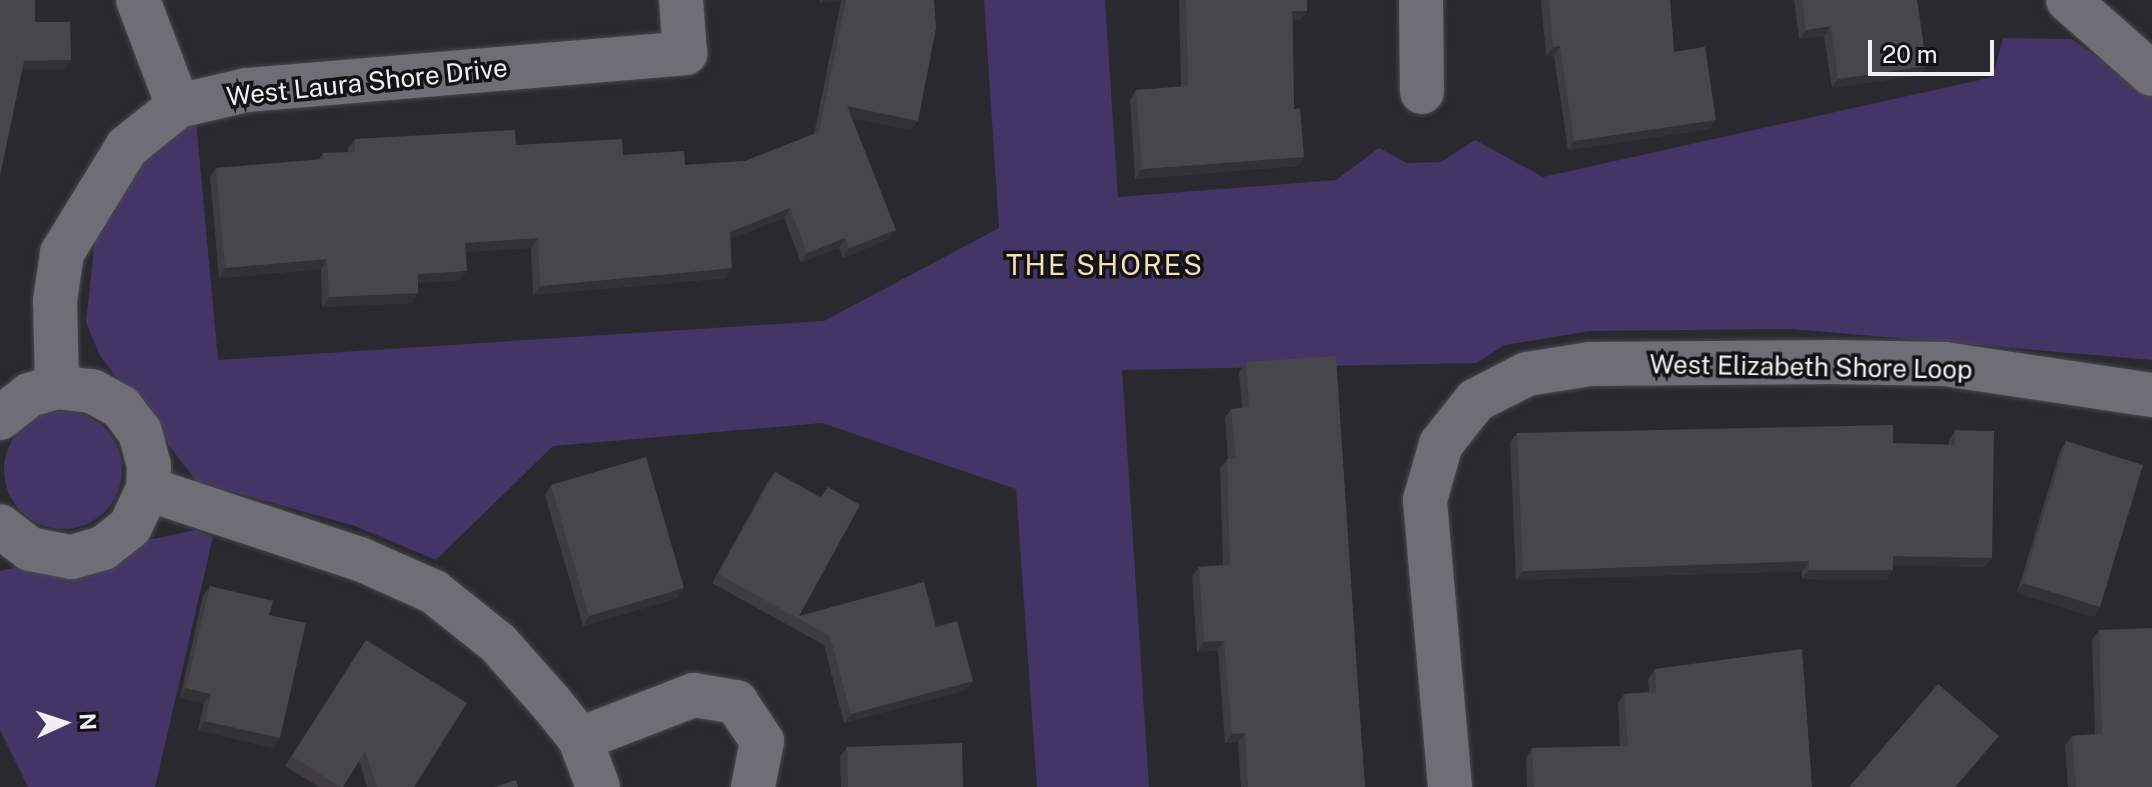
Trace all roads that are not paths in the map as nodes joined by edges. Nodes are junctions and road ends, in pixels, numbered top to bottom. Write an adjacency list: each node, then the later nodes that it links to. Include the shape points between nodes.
1 (138, 0): 7 (street, via 149,45)
2 (681, 0): 7 (street, West Laura Shore Drive, via 685,53 247,90)
3 (1421, 0): 6 (street)
4 (2068, 0): 5 (street)
5 (2152, 74)
6 (1422, 92)
7 (178, 106): 8 (street, West Laura Shore Drive, via 127,147 62,253 55,301)
8 (57, 387): 10 (street, via 29,395); 11 (street, via 92,391 121,407 140,432)
9 (2152, 395): 16 (street, West Elizabeth Shore Loop, via 1945,364 1832,362 1590,364 1527,374 1476,400 1441,444 1425,500)
10 (0, 418)
11 (148, 489): 12 (street, via 130,527 103,548 71,557 30,549); 13 (street, via 360,559 434,592 498,643)
12 (0, 528)
13 (580, 739): 14 (street); 15 (street, via 694,695 736,702 762,741)
14 (598, 787)
15 (753, 787)
16 (1450, 787)

